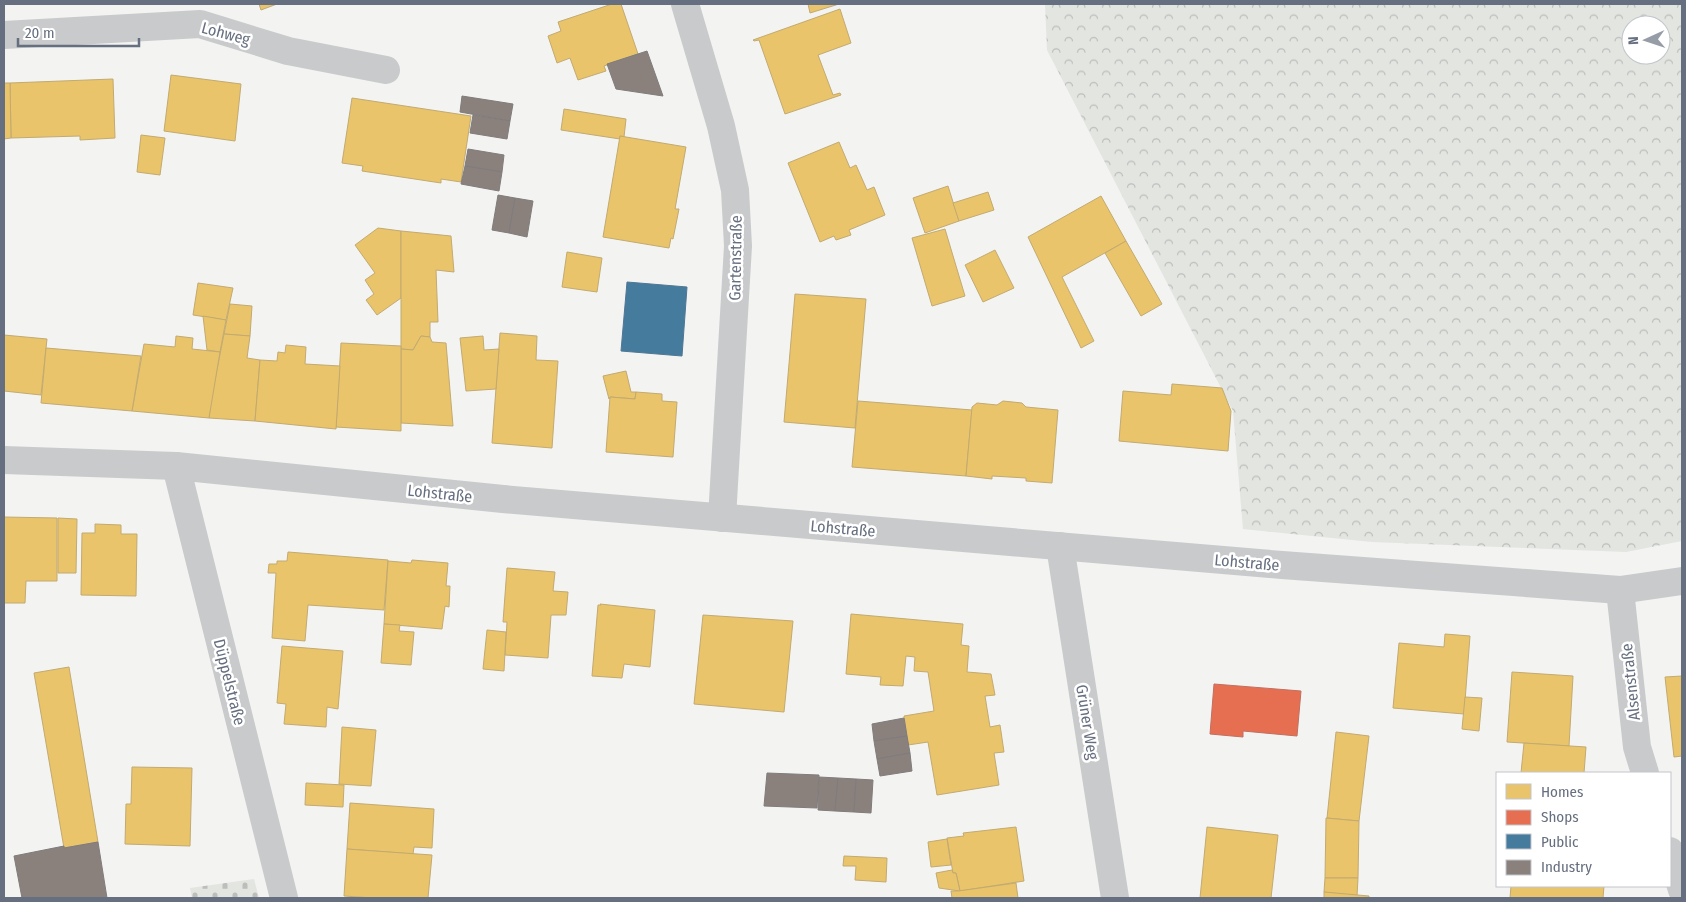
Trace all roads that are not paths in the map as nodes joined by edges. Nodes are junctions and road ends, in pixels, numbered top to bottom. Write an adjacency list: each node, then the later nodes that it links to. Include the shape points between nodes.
1 (685, 4): 6 (street, Gartenstraße, via 721,126 735,190 738,246)
2 (4, 35): 3 (street, Lohweg, via 200,24 288,51)
3 (386, 70)
4 (4, 460): 5 (street, Lohstraße)
5 (176, 466): 6 (street, Lohstraße); 13 (street, Düppelstraße)
6 (722, 518): 7 (street, Lohstraße)
7 (1060, 546): 9 (street, Lohstraße); 14 (street, Grüner Weg)
8 (1682, 581): 9 (street, Lohstraße)
9 (1620, 590): 10 (street, Alsenstraße, via 1637,747)
10 (1645, 772)
11 (1671, 854): 12 (street)
12 (1682, 890)
13 (284, 898)
14 (1115, 898)

